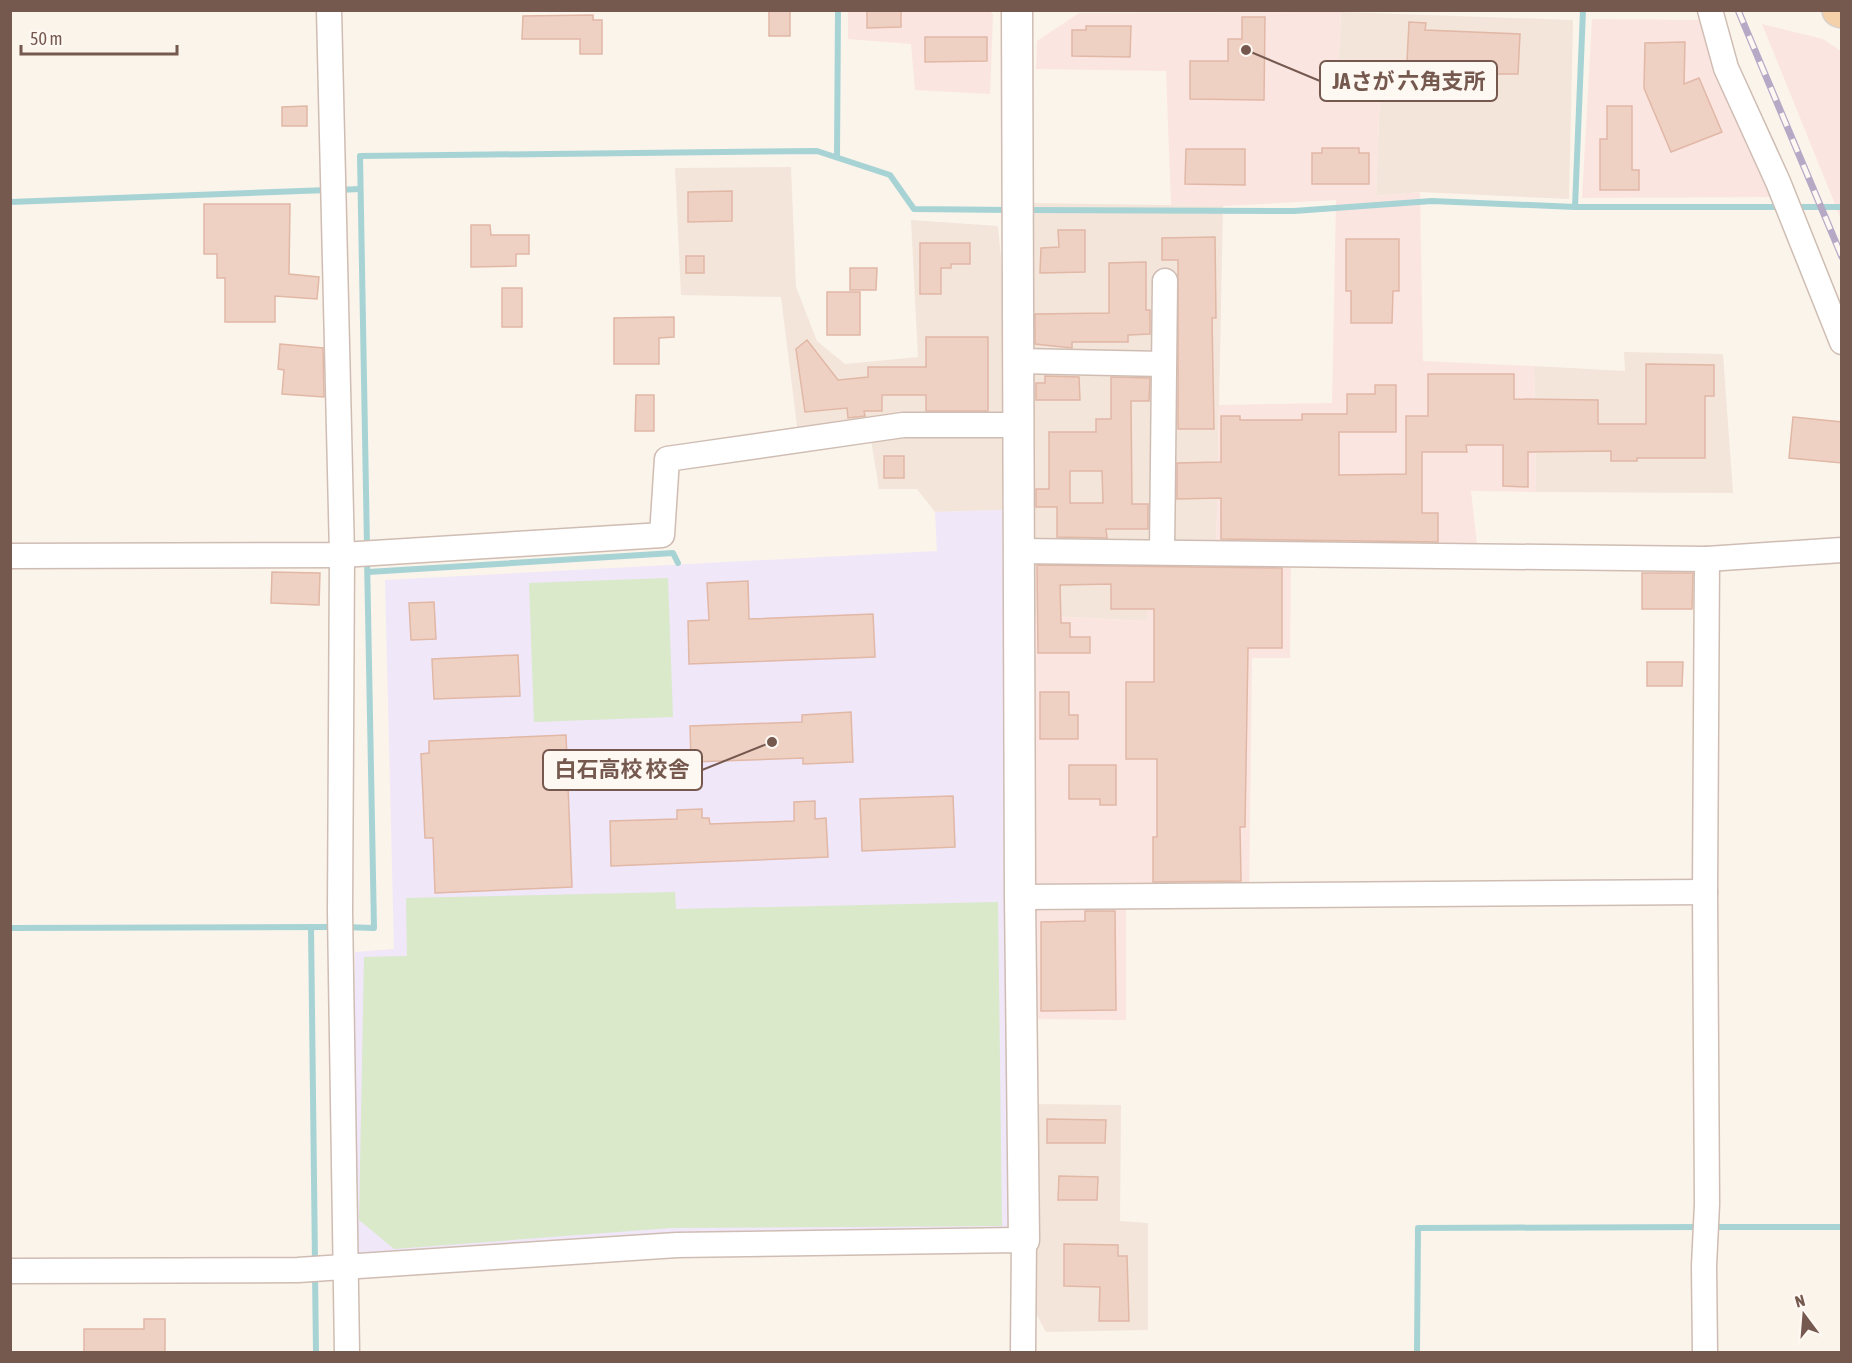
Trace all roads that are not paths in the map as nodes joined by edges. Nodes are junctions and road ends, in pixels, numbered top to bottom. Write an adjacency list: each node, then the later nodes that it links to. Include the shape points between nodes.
1 (329, 10): 12 (street, via 333,190)
2 (1017, 10): 6 (street)
3 (1710, 10): 5 (street, via 1726,68 1778,182)
4 (1165, 281): 7 (street)
5 (1842, 342)
6 (1018, 361): 7 (street); 8 (street)
7 (1163, 364): 11 (street)
8 (1018, 425): 10 (street); 12 (street, via 903,425 667,459 662,535)
9 (1842, 550): 14 (street)
10 (1019, 551): 11 (street); 16 (street)
11 (1162, 552): 14 (street)
12 (358, 554): 13 (street); 18 (street, via 340,912)
13 (10, 556)
14 (1707, 559): 15 (street)
15 (1705, 892): 16 (street); 22 (street)
16 (1020, 897): 17 (street)
17 (1024, 1240): 18 (street, via 677,1245); 21 (street)
18 (337, 1268): 19 (street); 20 (street)
19 (10, 1271)
20 (347, 1353)
21 (1023, 1353)
22 (1705, 1353)

